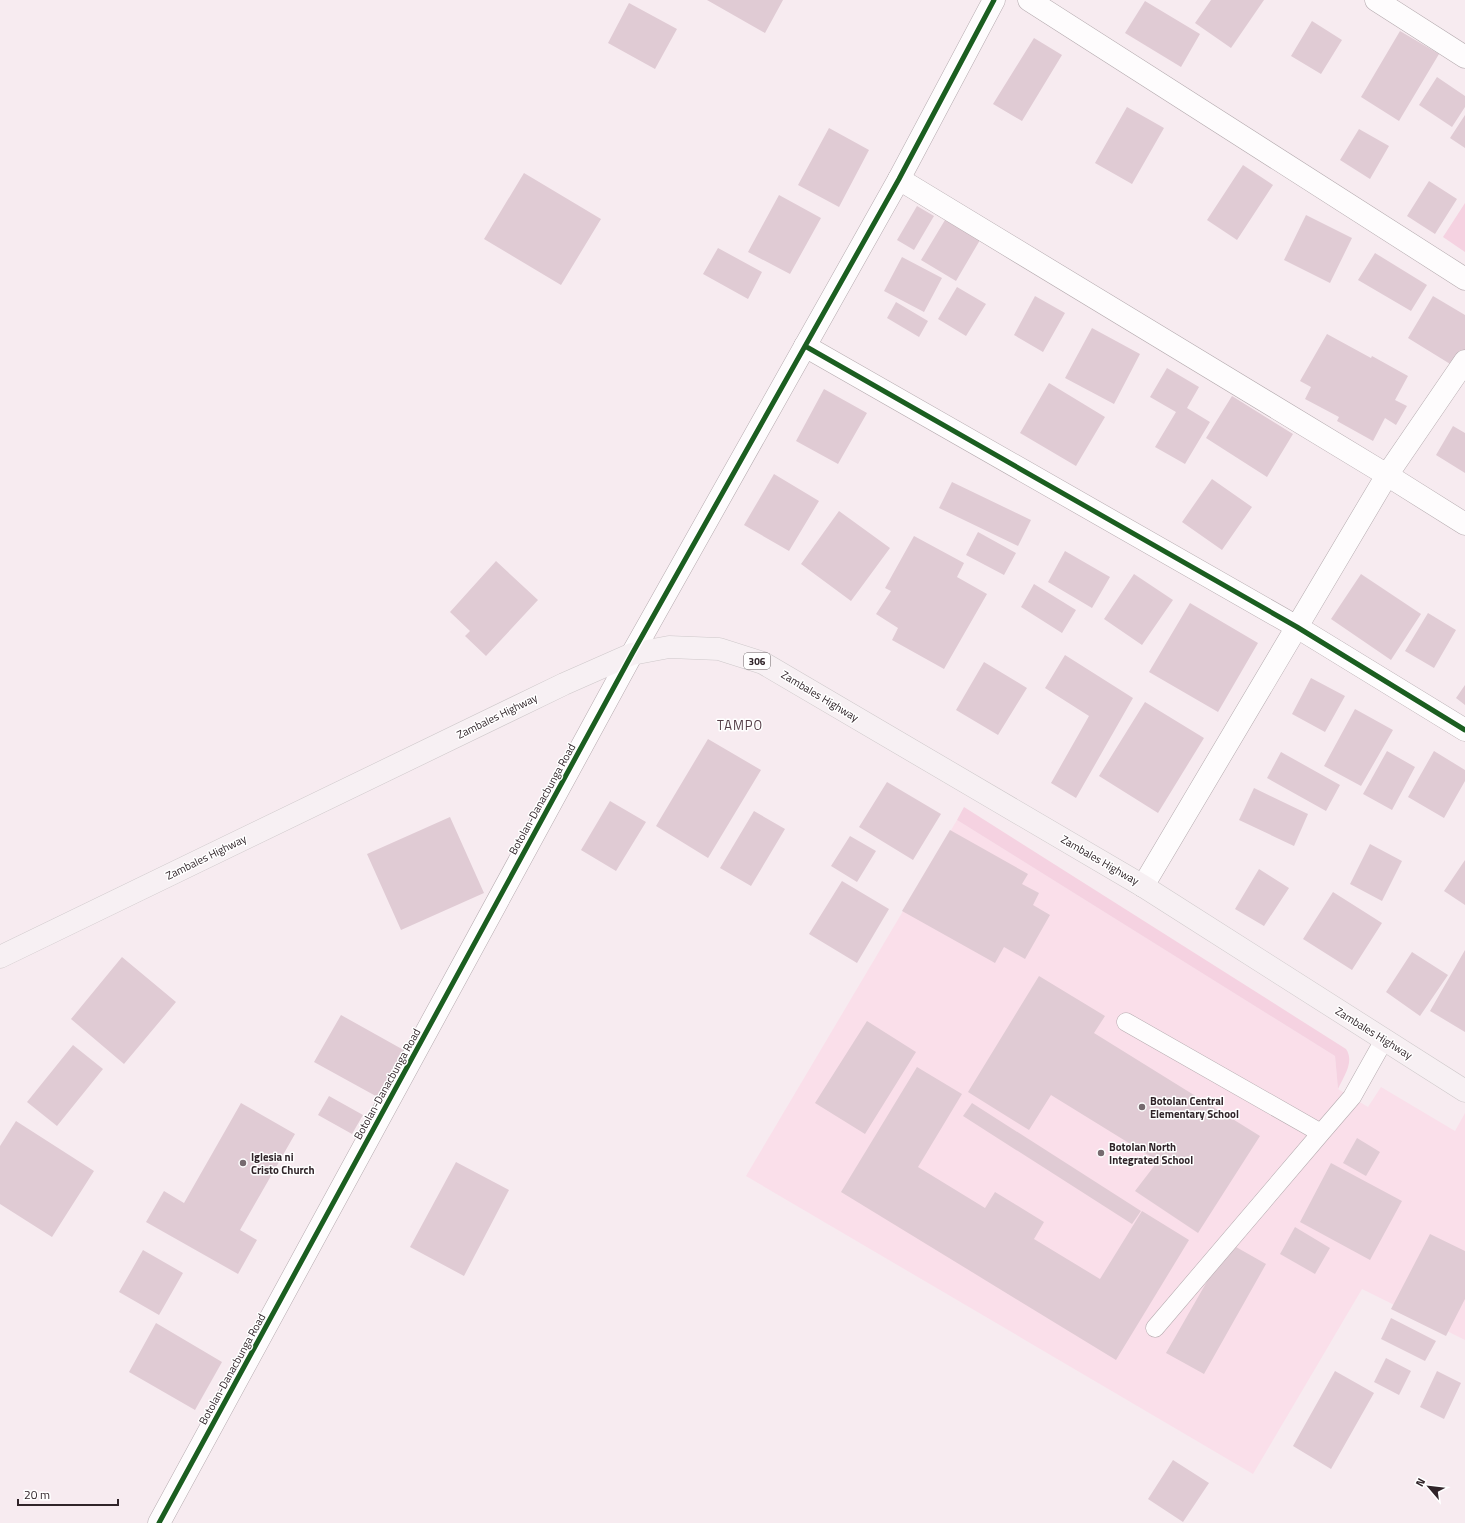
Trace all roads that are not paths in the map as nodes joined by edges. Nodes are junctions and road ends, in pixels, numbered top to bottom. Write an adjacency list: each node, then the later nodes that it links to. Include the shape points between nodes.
1 (994, 0): 5 (street, Botolan-Danacbunga Road)
2 (1029, 0): 6 (street)
3 (1376, 0): 4 (street)
4 (1465, 57)
5 (899, 179): 7 (street, Botolan-Danacbunga Road); 9 (street)
6 (1465, 279)
7 (805, 346): 11 (street); 12 (street, Botolan-Danacbunga Road)
8 (1465, 361): 9 (street)
9 (1387, 474): 10 (street); 11 (street)
10 (1465, 524)
11 (1297, 627): 13 (street); 14 (street)
12 (632, 654): 14 (main road, Zambales Highway / 306, via 669,647 719,649 762,663); 15 (main road, Zambales Highway / 306, via 564,684); 21 (street, Botolan-Danacbunga Road)
13 (1465, 730)
14 (1143, 886): 17 (main road, Zambales Highway / 306)
15 (0, 957)
16 (1126, 1022): 19 (lane)
17 (1384, 1040): 18 (main road, Zambales Highway / 306); 19 (lane, via 1352,1097)
18 (1465, 1092)
19 (1321, 1133): 20 (lane)
20 (1154, 1328)
21 (159, 1523)

